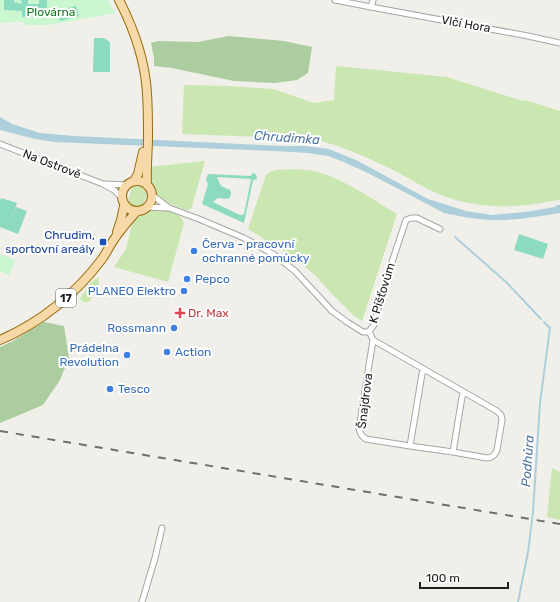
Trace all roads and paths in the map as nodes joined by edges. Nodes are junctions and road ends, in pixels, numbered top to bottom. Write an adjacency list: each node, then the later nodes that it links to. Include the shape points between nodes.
1 (114, 0): 7 (main road)
2 (119, 0): 7 (main road, via 131,25)
3 (335, 0): 5 (street, Vlčí Hora)
4 (373, 0): 5 (street)
5 (371, 7): 6 (street, Vlčí Hora)
6 (560, 43)
7 (140, 55): 9 (main road, via 146,86 148,130)
8 (0, 144): 11 (street, Na Ostrově)
9 (145, 158): 10 (main road, via 138,174); 12 (main road)
10 (130, 183): 11 (street, Na Ostrově); 12 (main road, via 139,181); 14 (main road)
11 (103, 184): 14 (street, Na Ostrově)
12 (147, 185): 13 (main road)
13 (152, 195): 16 (main road); 17 (street)
14 (121, 197): 15 (main road)
15 (124, 206): 18 (main road); 20 (main road, 17)
16 (147, 207): 17 (street); 18 (main road, 17)
17 (169, 208): 21 (street, K Píšťovům, via 234,234 273,254 295,271 338,316 361,331)
18 (136, 212): 20 (main road, 17)
19 (440, 229): 21 (street, K Píšťovům, via 417,218 406,220 374,325)
20 (115, 238): 22 (main road, 17, via 99,262 68,295 33,323)
21 (369, 331): 23 (street)
22 (0, 340)
23 (373, 340): 24 (street, Šnajdrova); 26 (street, Šnajdrova, via 359,431 366,439)
24 (424, 369): 25 (street, Šnajdrova); 26 (street)
25 (464, 392): 27 (street); 27 (street, Šnajdrova, via 501,415 497,450 492,457 487,458)
26 (410, 446): 27 (street, Šnajdrova)
27 (453, 452)
28 (162, 528): 29 (street)
29 (142, 602)

